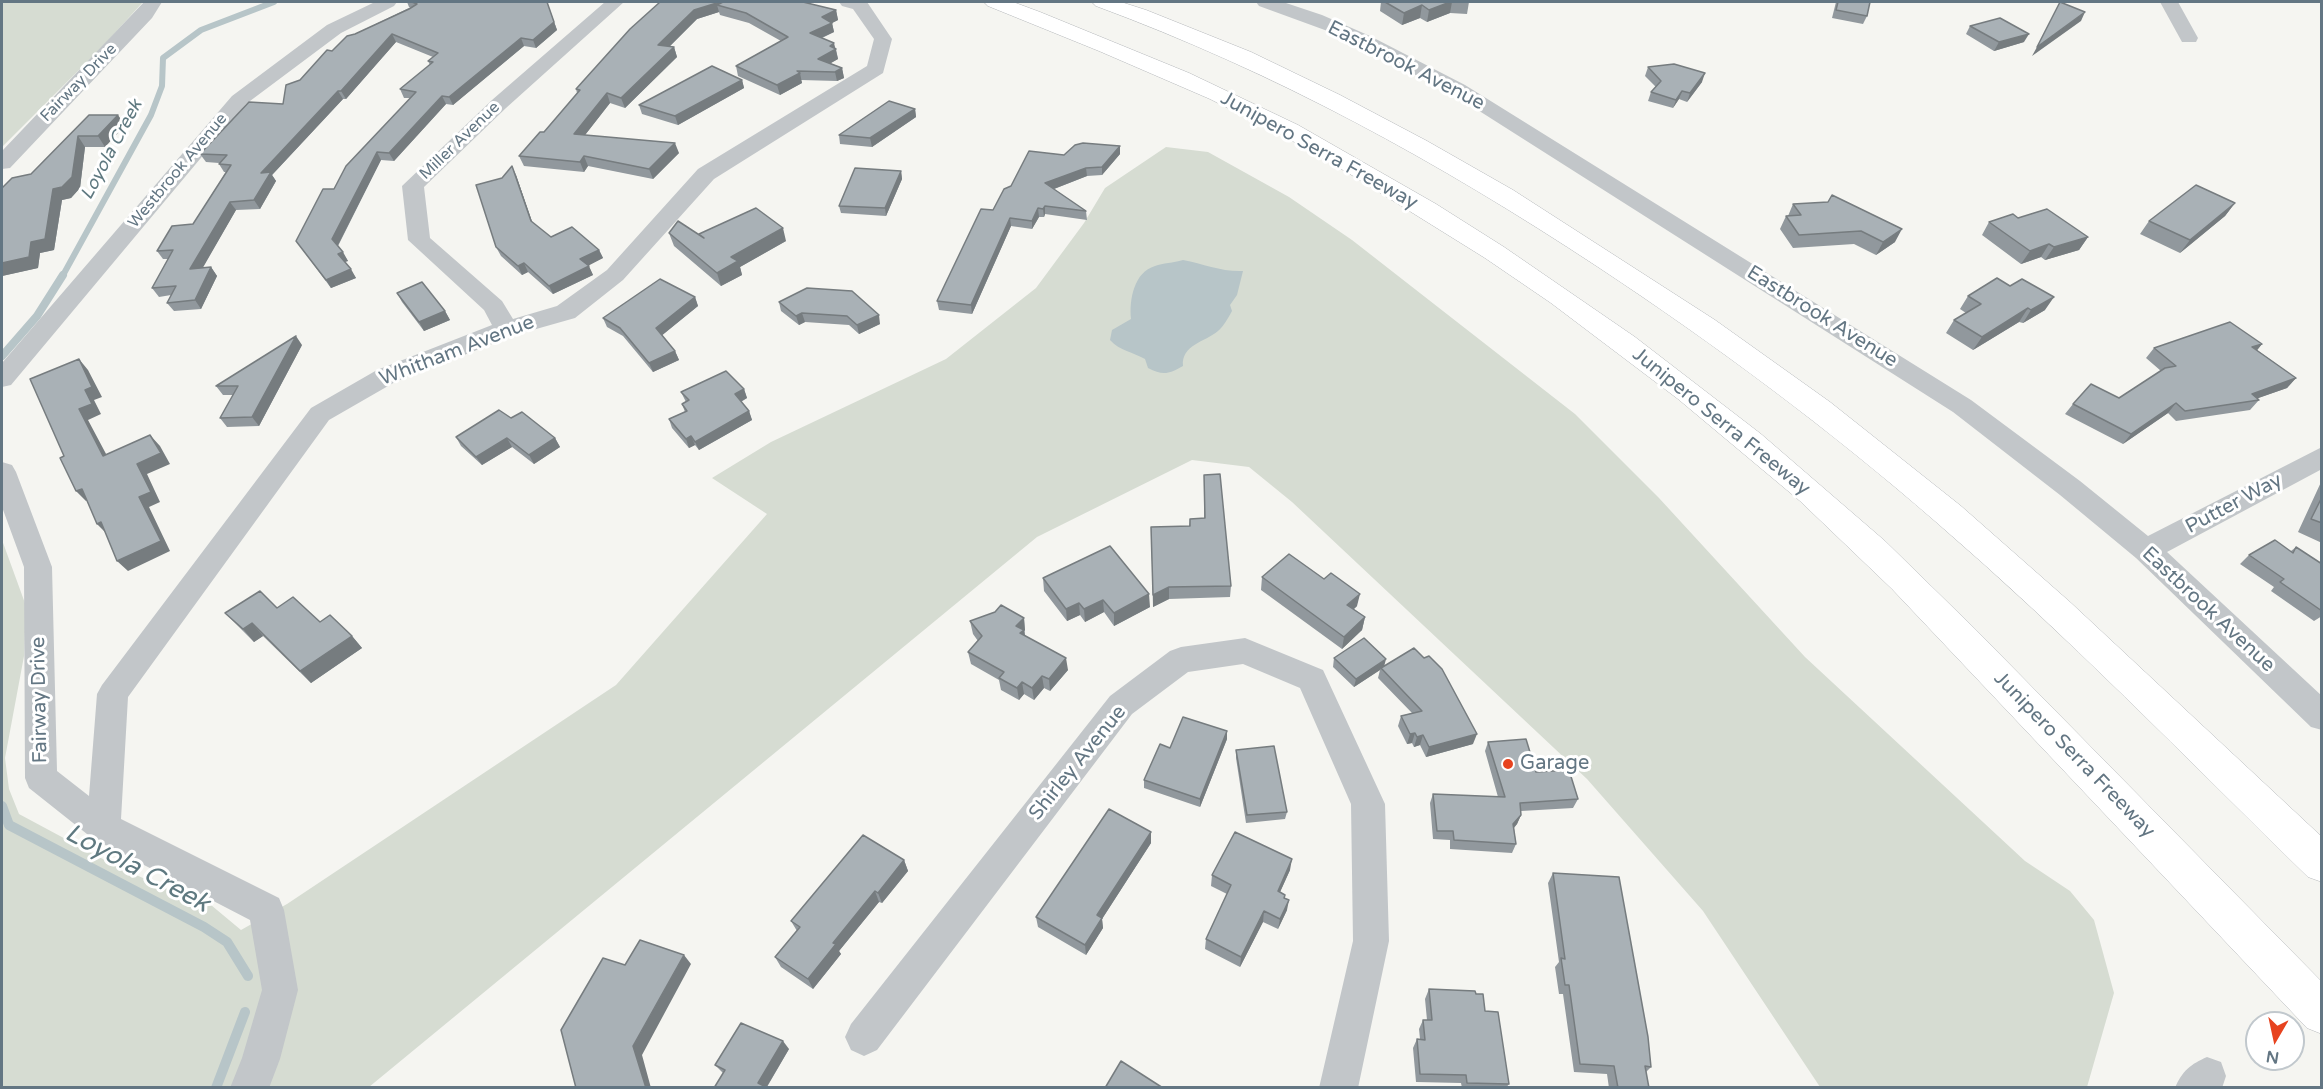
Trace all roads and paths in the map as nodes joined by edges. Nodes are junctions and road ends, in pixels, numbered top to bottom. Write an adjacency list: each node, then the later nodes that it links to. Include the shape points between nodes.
1 (153, 2): 10 (street, Fairway Drive)
2 (388, 2): 12 (street, Westbrook Avenue, via 334,29 239,100)
3 (615, 2): 11 (street, Miller Avenue, via 413,186 419,240 494,306)
4 (848, 2): 11 (street, Whitham Avenue, via 860,5 883,39 876,69 706,174 615,275 566,312)
5 (995, 2): 19 (highway, Junipero Serra Freeway, via 1188,81 1289,130 1475,241 1655,367 1814,496 1901,577)
6 (1103, 2): 18 (highway, via 1242,57 1342,104 1533,213 1718,334 1813,404 1988,548)
7 (2169, 2): 9 (street)
8 (1285, 4): 15 (street, Eastbrook Avenue, via 1458,89 1866,345 1962,406)
9 (2189, 38)
10 (2, 163)
11 (506, 329): 17 (street, Whitham Avenue, via 386,376 320,414 113,694)
12 (2, 380)
13 (2322, 457): 15 (street, Putter Way)
14 (2, 472): 17 (street, Fairway Drive, via 38,567 41,778)
15 (2146, 550): 16 (street, Eastbrook Avenue)
16 (2322, 717)
17 (104, 827): 21 (street, Fairway Drive, via 266,910 280,990)
18 (2322, 864)
19 (2322, 1013)
20 (864, 1037): 22 (street, Shirley Avenue, via 1121,705 1181,660 1245,651 1312,680 1368,804 1371,941)
21 (249, 1088)
22 (1338, 1088)

